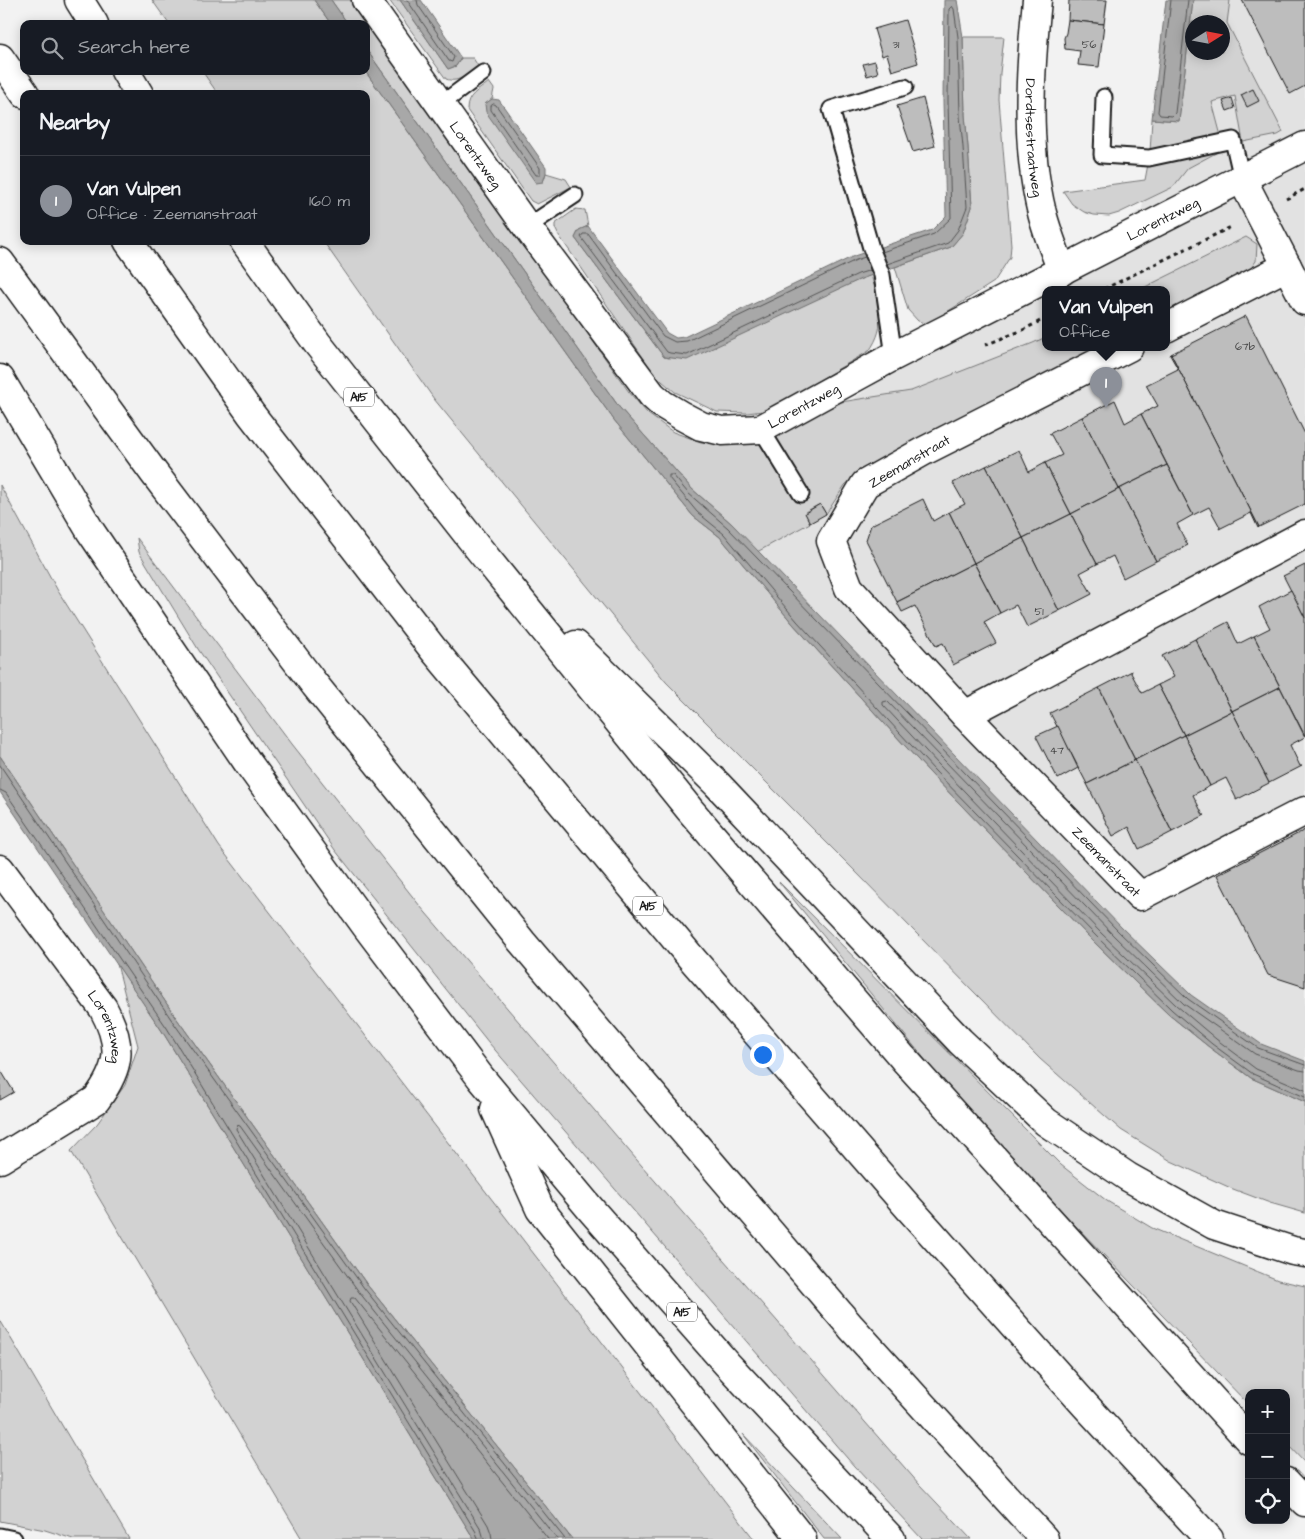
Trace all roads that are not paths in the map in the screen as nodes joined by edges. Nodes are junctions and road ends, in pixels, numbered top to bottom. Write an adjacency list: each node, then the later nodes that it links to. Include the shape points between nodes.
1 (79, 0): 4 (main road)
2 (366, 0): 12 (main road, Lorentzweg)
3 (1037, 0): 21 (main road, Dordtsestraatweg, via 1031,102 1034,170 1042,214)
4 (92, 20)
5 (0, 58): 9 (main road)
6 (483, 73): 12 (lane)
7 (127, 75): 10 (main road)
8 (905, 87): 25 (lane, via 831,109 871,248 882,275)
9 (22, 90)
10 (137, 90)
11 (1104, 97): 14 (lane, via 1102,155 1149,158 1233,140)
12 (440, 105): 16 (main road, Lorentzweg)
13 (1305, 146): 14 (main road, Lorentzweg)
14 (1242, 179): 20 (main road); 21 (main road, Lorentzweg)
15 (576, 195): 16 (lane)
16 (527, 227): 27 (main road, Lorentzweg, via 662,404 701,426 722,431)
17 (131, 245): 45 (main road, A15, via 251,414 433,649 693,960 908,1207)
18 (247, 245): 30 (main road, A15, via 317,343)
19 (0, 262): 44 (main road, via 154,473 315,685 522,942 851,1327)
20 (1287, 266): 22 (main road); 23 (main road)
21 (1062, 271): 25 (main road, Lorentzweg)
22 (1305, 301)
23 (1170, 326)
24 (1121, 351): 31 (main road, Zeemanstraat, via 865,484 831,541 849,588)
25 (894, 356): 27 (main road, Lorentzweg)
26 (0, 379): 34 (main road, A15, via 91,532 248,763)
27 (761, 429): 28 (lane)
28 (801, 494)
29 (1305, 534): 31 (main road)
30 (479, 548): 36 (main road, A15, via 717,784 960,1041 1046,1122 1128,1177 1214,1225); 37 (main road, A15, via 690,810 890,1043)
31 (965, 715): 32 (main road, Zeemanstraat, via 1140,896)
32 (1305, 811)
33 (0, 869): 35 (main road, Lorentzweg, via 103,1008 117,1045 113,1073 96,1100)
34 (482, 1078): 42 (main road, A15, via 540,1209); 43 (main road, A15, via 593,1212 727,1364)
35 (0, 1159)
36 (1305, 1253)
37 (1245, 1436)
38 (1290, 1486): 39 (main road)
39 (1305, 1502)
40 (0, 1536): 41 (lane)
41 (14, 1539)
42 (802, 1539)
43 (891, 1539)
44 (1044, 1539)
45 (1209, 1539)

